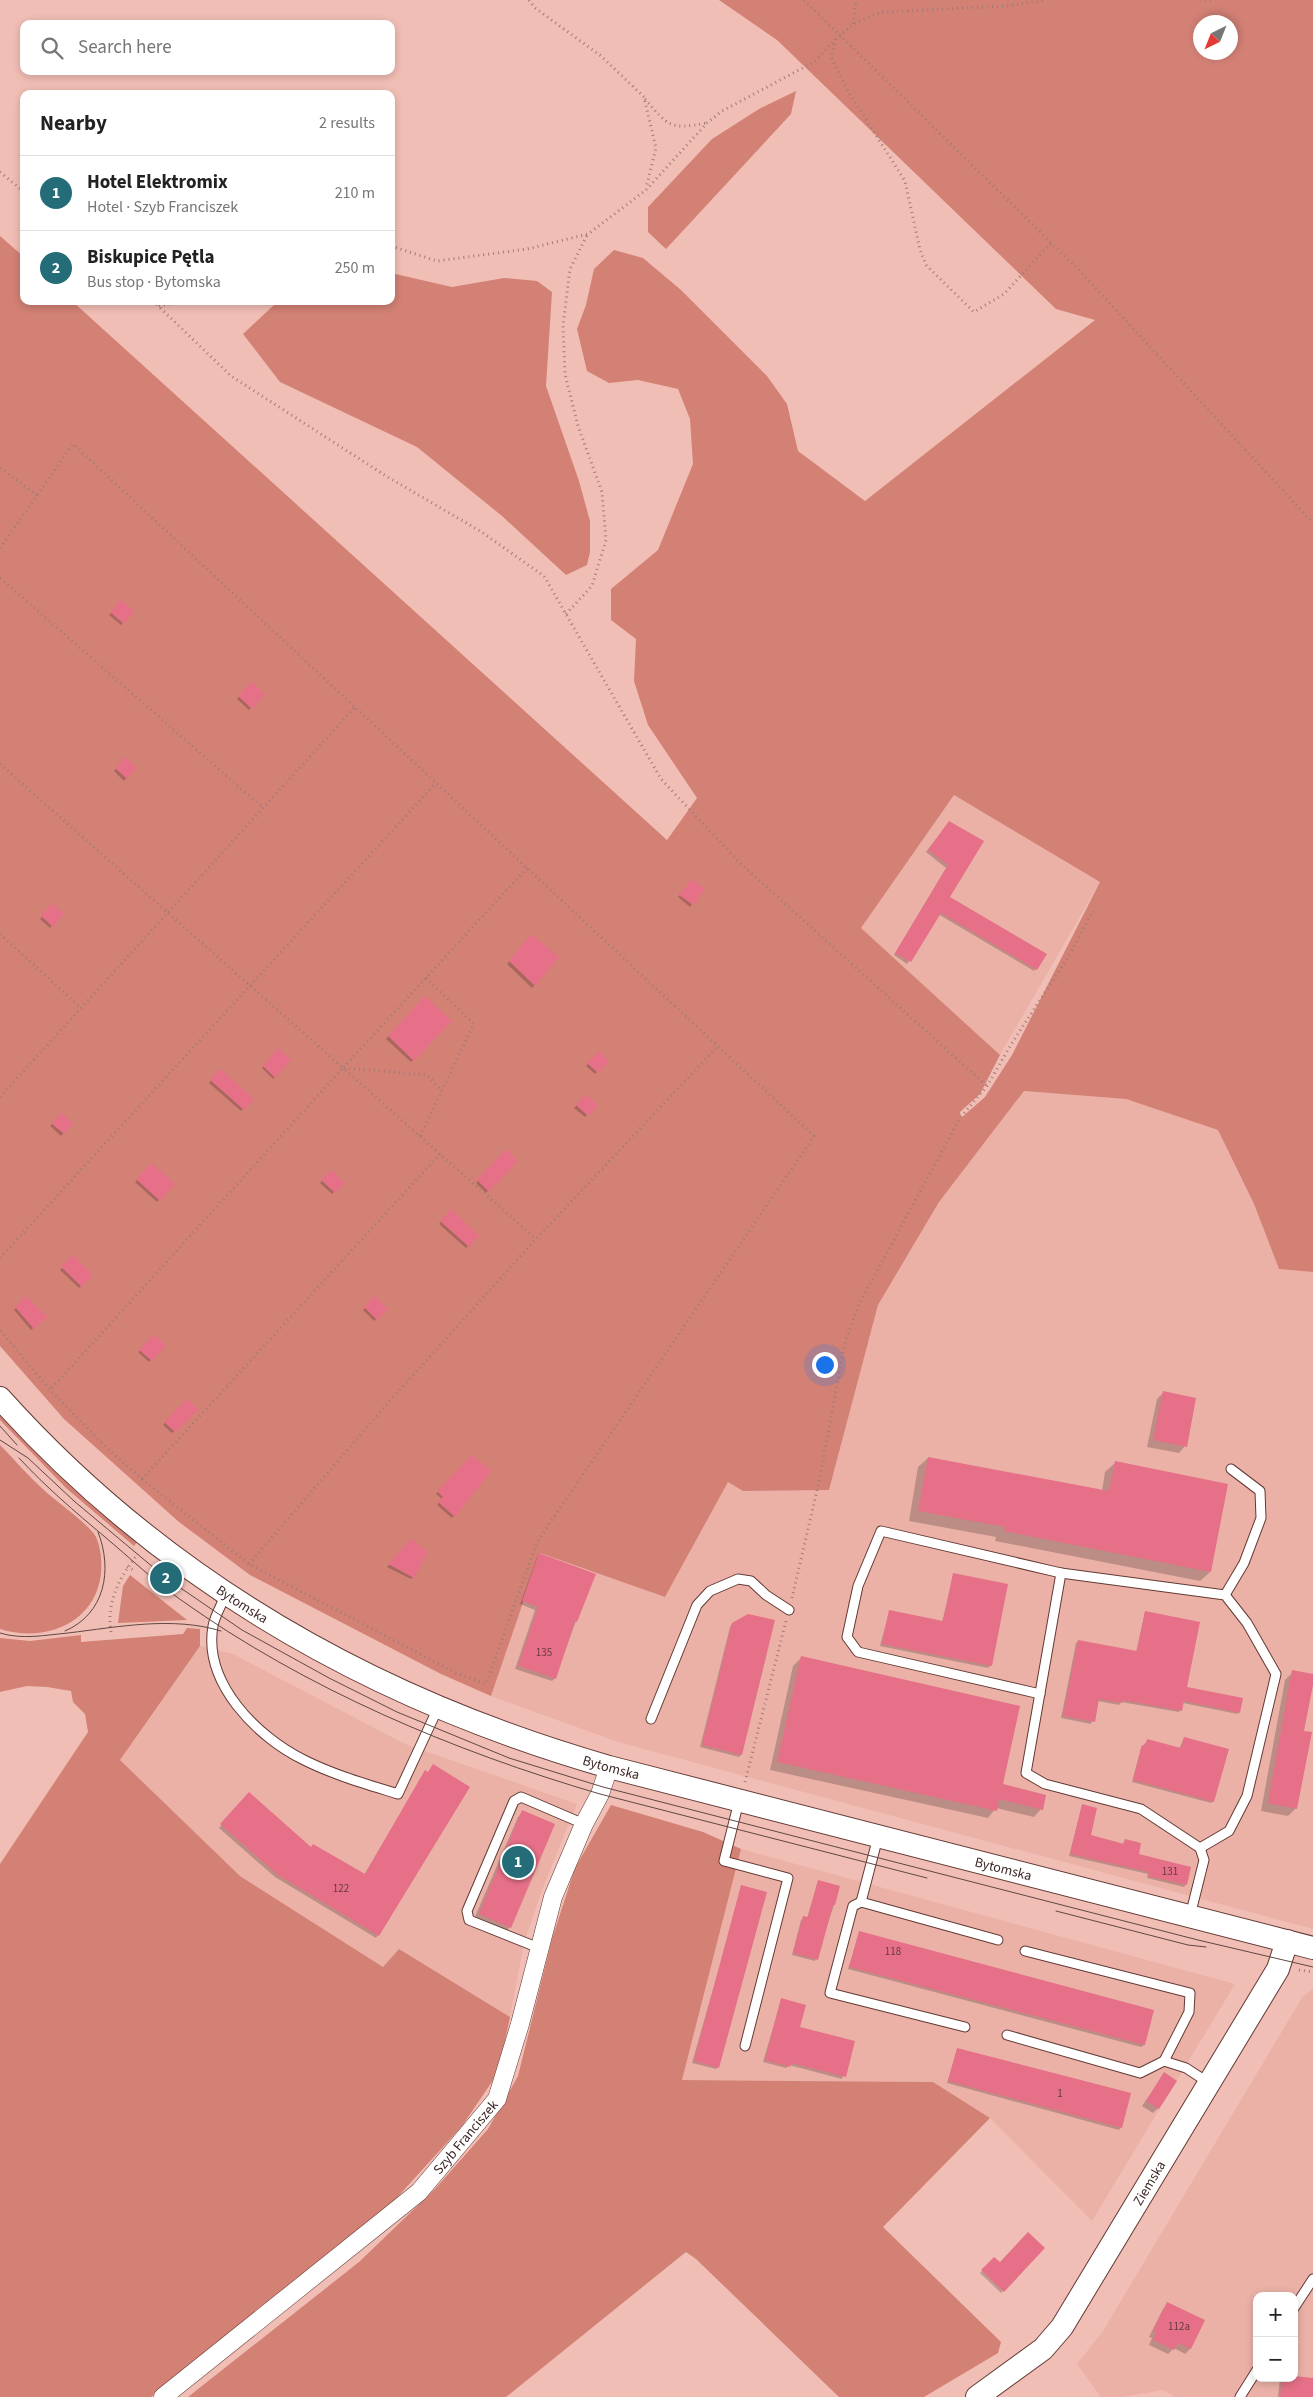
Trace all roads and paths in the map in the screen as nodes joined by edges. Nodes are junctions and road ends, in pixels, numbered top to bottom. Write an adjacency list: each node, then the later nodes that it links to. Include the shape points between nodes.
1 (529, 0): 10 (path, via 535,8 602,56)
2 (804, 0): 8 (path)
3 (856, 0): 7 (path)
4 (1046, 0): 7 (path, via 1006,6 881,12)
5 (1205, 0): 6 (path)
6 (1214, 0)
7 (853, 24): 8 (path)
8 (840, 35): 9 (path); 16 (path)
9 (836, 38): 11 (path, via 814,62 722,111); 16 (path, via 831,57 848,91 905,181 926,265 974,312 1004,294)
10 (644, 97): 11 (path, via 664,122 682,128); 14 (path, via 656,148)
11 (707, 123): 14 (path)
12 (0, 172): 13 (path)
13 (20, 189)
14 (646, 190): 15 (path)
15 (588, 234): 17 (path, via 527,249 437,261); 25 (path, via 570,268 563,325 565,364 578,426 602,492 606,540 592,586)
16 (1051, 243): 22 (path)
17 (395, 247)
18 (164, 305): 19 (path)
19 (159, 306): 25 (path, via 232,376 386,476 480,531 544,576)
20 (0, 468): 21 (path)
21 (37, 496): 23 (path); 26 (path, via 73,444)
22 (1313, 523)
23 (0, 548)
24 (0, 578): 29 (path)
25 (566, 614): 39 (path, via 661,778 741,864)
26 (355, 707): 28 (path); 29 (path)
27 (0, 764): 32 (path)
28 (436, 783): 30 (path); 35 (path)
29 (263, 808): 32 (path)
30 (527, 868): 34 (path); 37 (path)
31 (1093, 912): 39 (path)
32 (168, 913): 35 (path); 36 (path)
33 (0, 934): 36 (path)
34 (426, 978): 38 (path); 40 (path, via 474,1024)
35 (251, 986): 38 (path); 45 (path)
36 (81, 1008): 41 (path)
37 (718, 1046): 44 (path); 52 (path, via 814,1136 537,1542 486,1684 456,1673)
38 (343, 1068): 40 (path, via 427,1075); 42 (path); 47 (path)
39 (987, 1086): 58 (path, via 960,1118 858,1306 845,1343 818,1486)
40 (442, 1091): 42 (path)
41 (0, 1097)
42 (420, 1136): 43 (path)
43 (440, 1154): 44 (path); 50 (path)
44 (536, 1239): 52 (path)
45 (0, 1258)
46 (0, 1330): 47 (path)
47 (50, 1390): 50 (path)
48 (0, 1398): 56 (street, Bytomska, via 103,1500)
49 (1231, 1468): 57 (lane, via 1260,1491 1261,1518 1244,1563)
50 (142, 1479): 52 (path)
51 (141, 1550): 53 (path)
52 (249, 1564)
53 (127, 1567): 54 (path); 59 (path, via 117,1583)
54 (133, 1570)
55 (1061, 1573): 57 (lane); 60 (lane); 60 (lane, via 881,1531 858,1586 847,1637 858,1652)
56 (226, 1593): 61 (street, Bytomska, via 353,1669); 61 (lane, via 213,1628 215,1662 229,1696 265,1735 303,1760 398,1794)
57 (1225, 1595): 67 (lane, via 1247,1622 1276,1674 1247,1796 1229,1831)
58 (789, 1610): 62 (lane, via 751,1581 738,1579 710,1591 697,1605); 64 (path)
59 (111, 1632)
60 (1040, 1694): 67 (lane, via 1026,1773 1045,1784 1141,1808)
61 (438, 1708): 63 (street, Bytomska, via 542,1747)
62 (651, 1719)
63 (609, 1767): 64 (street, Bytomska); 65 (street, Szyb Franciszek, via 600,1794)
64 (740, 1801): 66 (street, Bytomska); 77 (lane, via 724,1861 788,1878)
65 (584, 1824): 72 (street, Szyb Franciszek, via 553,1897); 72 (lane, via 520,1797 514,1801 467,1912 469,1920)
66 (878, 1837): 68 (lane); 69 (street, Bytomska)
67 (1200, 1848): 69 (lane, via 1204,1860)
68 (861, 1902): 70 (lane); 75 (lane, via 853,1906 830,1992)
69 (1190, 1917): 71 (street, Bytomska)
70 (998, 1940)
71 (1287, 1941): 73 (street, Bytomska); 79 (street, Ziemska, via 1278,1969)
72 (539, 1948): 83 (street, Szyb Franciszek, via 497,2099 419,2192)
73 (1313, 1948)
74 (1025, 1951): 78 (lane, via 1190,1993 1189,2012)
75 (965, 2028)
76 (1007, 2035): 78 (lane, via 1140,2073)
77 (745, 2046)
78 (1164, 2061): 79 (lane, via 1186,2068)
79 (1209, 2083): 84 (street, Ziemska, via 1053,2339)
80 (1313, 2279): 81 (lane)
81 (1298, 2302)
82 (1253, 2376): 85 (lane)
83 (162, 2397)
84 (977, 2397)
85 (1240, 2397)

